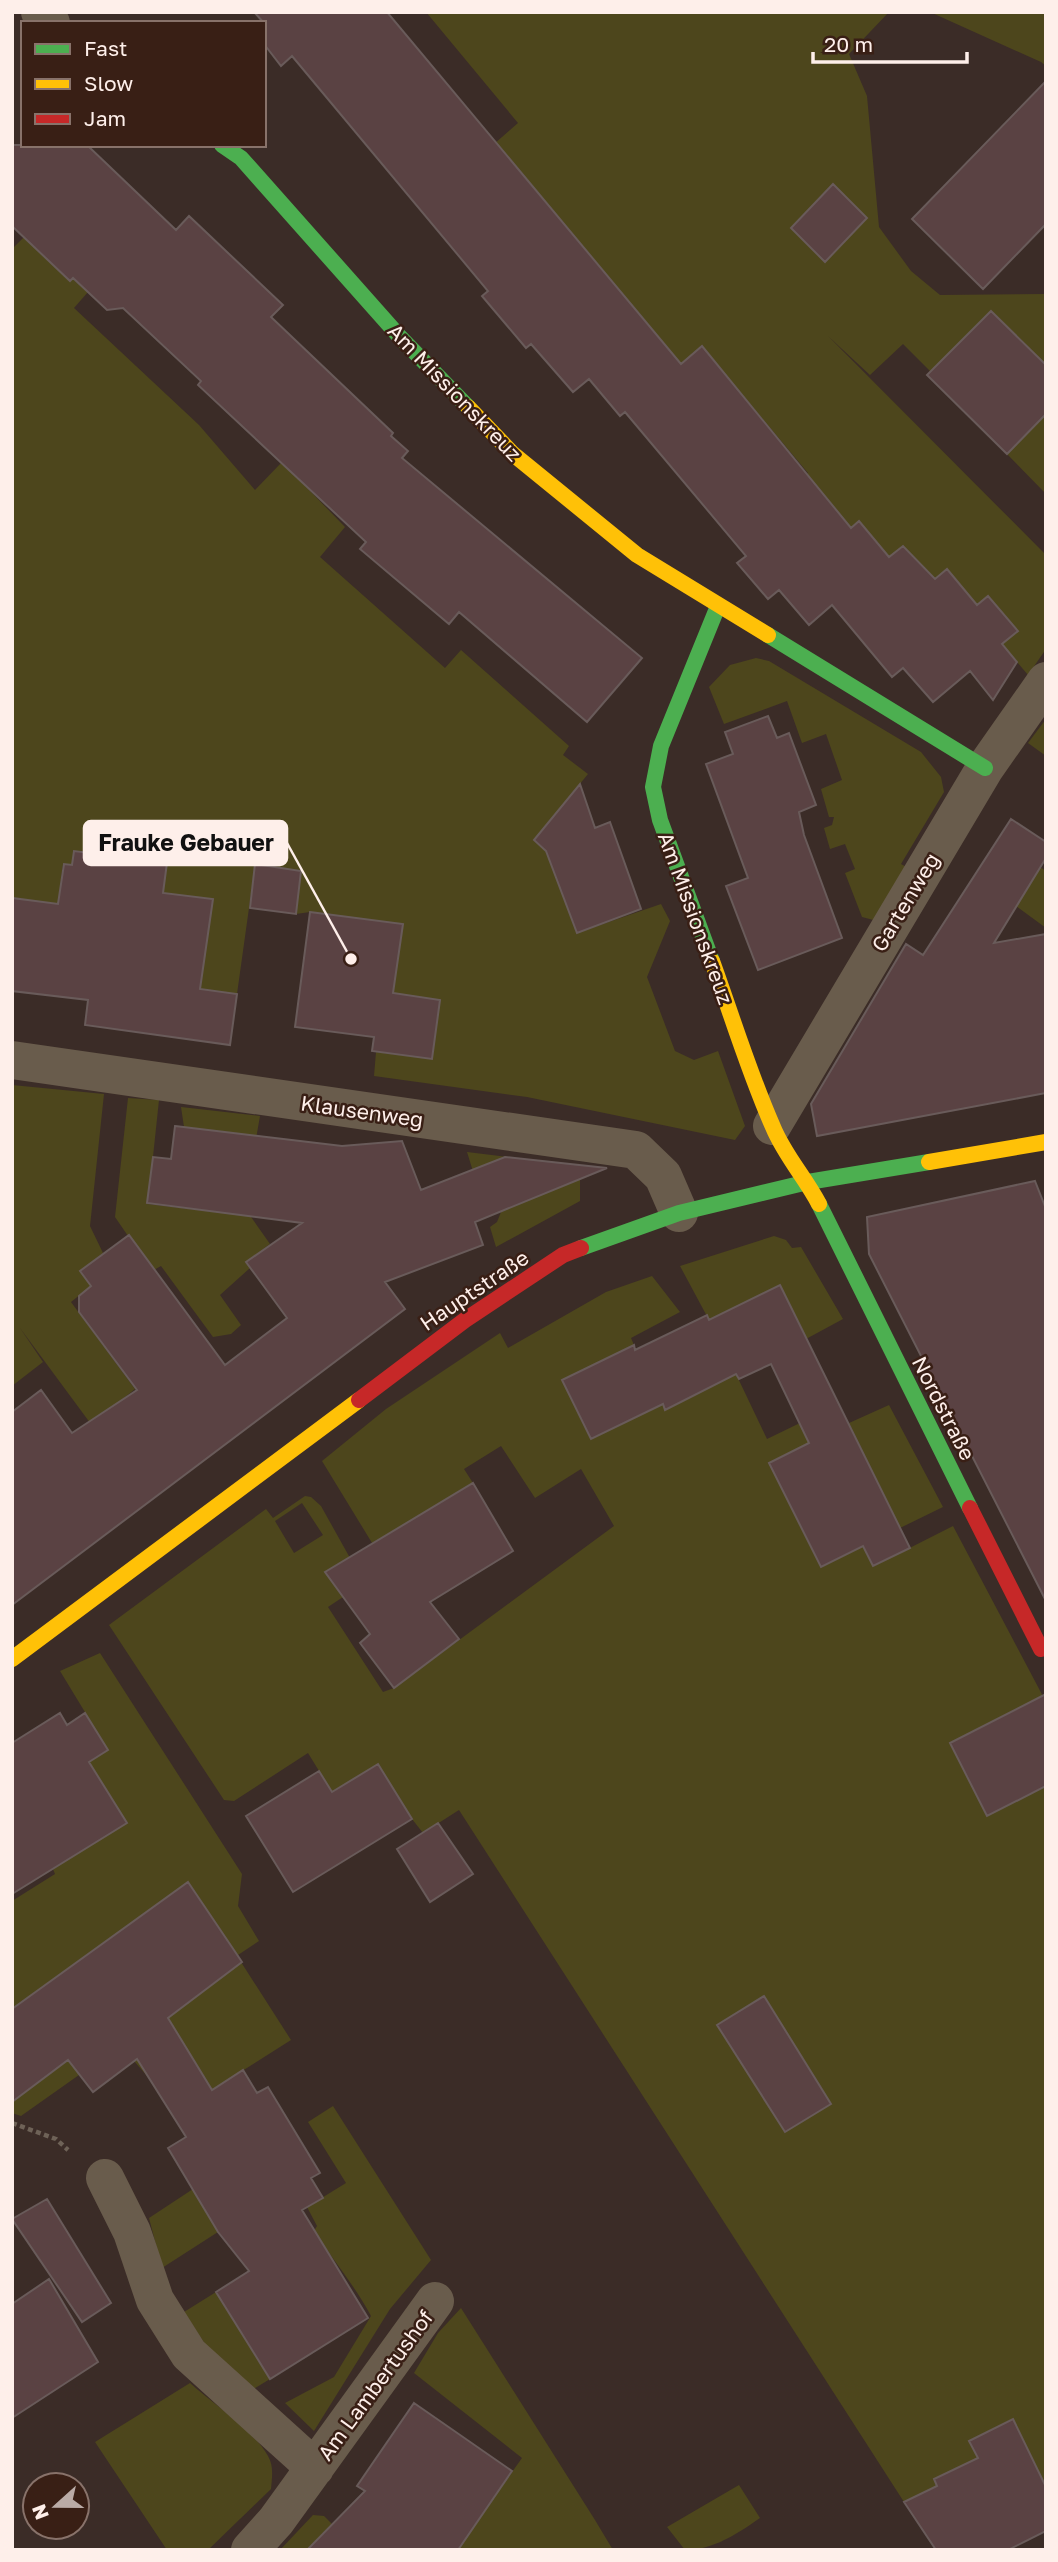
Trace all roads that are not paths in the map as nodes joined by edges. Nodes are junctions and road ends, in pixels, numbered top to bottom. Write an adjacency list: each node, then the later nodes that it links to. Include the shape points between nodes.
1 (225, 147): 2 (street, Am Missionskreuz, via 241,158 399,336 513,454 637,555)
2 (718, 606): 4 (street, Am Missionskreuz); 6 (street, Am Missionskreuz, via 661,746 653,787 660,820)
3 (1046, 681): 4 (street, Gartenweg)
4 (985, 768): 6 (street, Gartenweg)
5 (12, 1060): 9 (street, Klausenweg, via 636,1150 663,1176)
6 (772, 1126): 8 (street, Am Missionskreuz, via 788,1159)
7 (1046, 1142): 8 (street, Hauptstraße)
8 (808, 1182): 9 (street, Hauptstraße); 10 (street, Nordstraße, via 1041,1648)
9 (679, 1213): 11 (street, Hauptstraße, via 563,1255 465,1320)
10 (1046, 1648)
11 (12, 1659)
12 (105, 2178): 14 (street, Am Lambertushof, via 132,2232 155,2300 189,2354)
13 (435, 2301): 14 (street, Am Lambertushof)
14 (315, 2468): 15 (street, Am Lambertushof)
15 (250, 2550)

